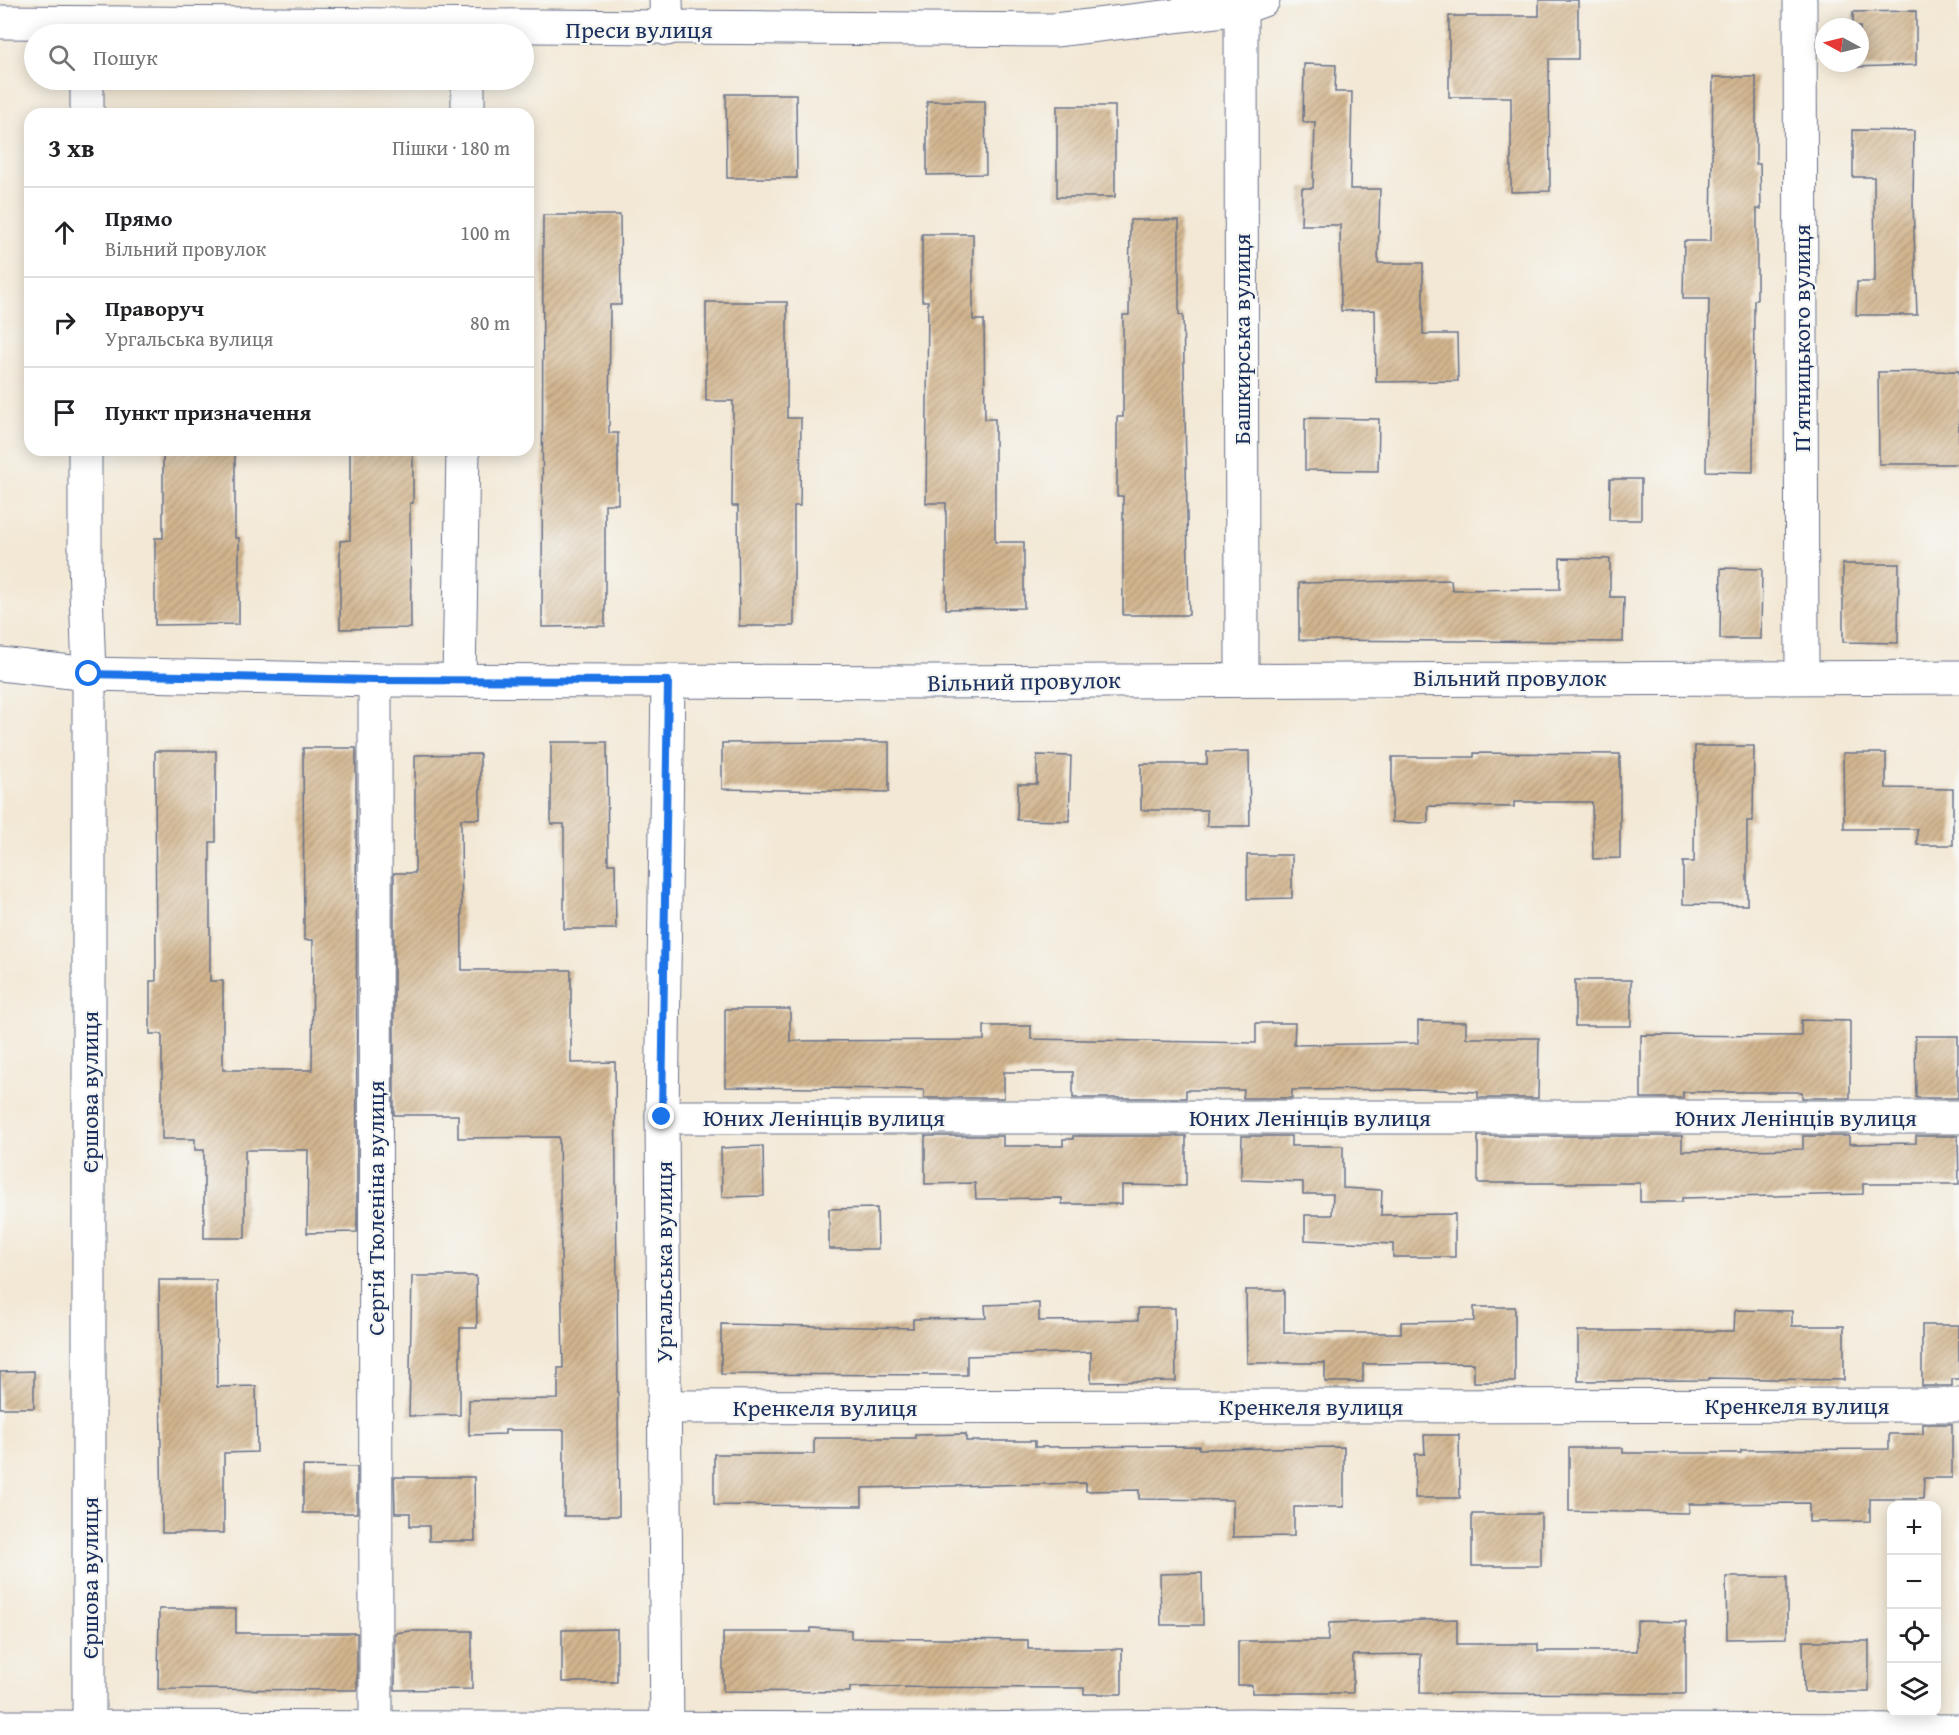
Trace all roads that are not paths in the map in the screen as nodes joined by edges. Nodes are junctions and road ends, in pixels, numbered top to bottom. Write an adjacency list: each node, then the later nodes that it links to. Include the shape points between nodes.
1 (1800, 0): 16 (street, П’ятницького вулиця)
2 (1248, 3): 3 (street, Преси вулиця, via 1055,30); 18 (street, Башкирська вулиця)
3 (667, 14): 7 (street, Преси вулиця)
4 (88, 19): 5 (street, Преси вулиця); 6 (street, Преси вулиця)
5 (0, 22)
6 (247, 24)
7 (534, 25)
8 (87, 90): 10 (street)
9 (468, 90): 11 (street)
10 (87, 108)
11 (468, 108)
12 (86, 456): 15 (street, Єршова вулиця)
13 (463, 456): 20 (street)
14 (0, 664): 15 (street, Вільний провулок)
15 (89, 674): 19 (street, Вільний провулок); 28 (street, Єршова вулиця)
16 (1802, 676): 17 (street, Вільний провулок); 18 (street, Вільний провулок)
17 (1959, 677)
18 (1242, 679): 21 (street, Вільний провулок)
19 (375, 680): 20 (street, Вільний провулок); 29 (street, Сергія Тюленіна вулиця)
20 (459, 680): 21 (street, Вільний провулок)
21 (668, 681): 22 (street, Ургальська вулиця)
22 (662, 1117): 23 (street, Юних Ленінців вулиця); 25 (street, Ургальська вулиця)
23 (1959, 1117)
24 (1959, 1405): 25 (street, Кренкеля вулиця)
25 (663, 1407): 30 (street, Ургальська вулиця)
26 (0, 1727): 28 (street)
27 (1248, 1730): 31 (street); 32 (street)
28 (89, 1731): 29 (street)
29 (376, 1731): 30 (street)
30 (667, 1732): 31 (street)
31 (965, 1732)
32 (1542, 1732): 33 (street)
33 (1942, 1732)

